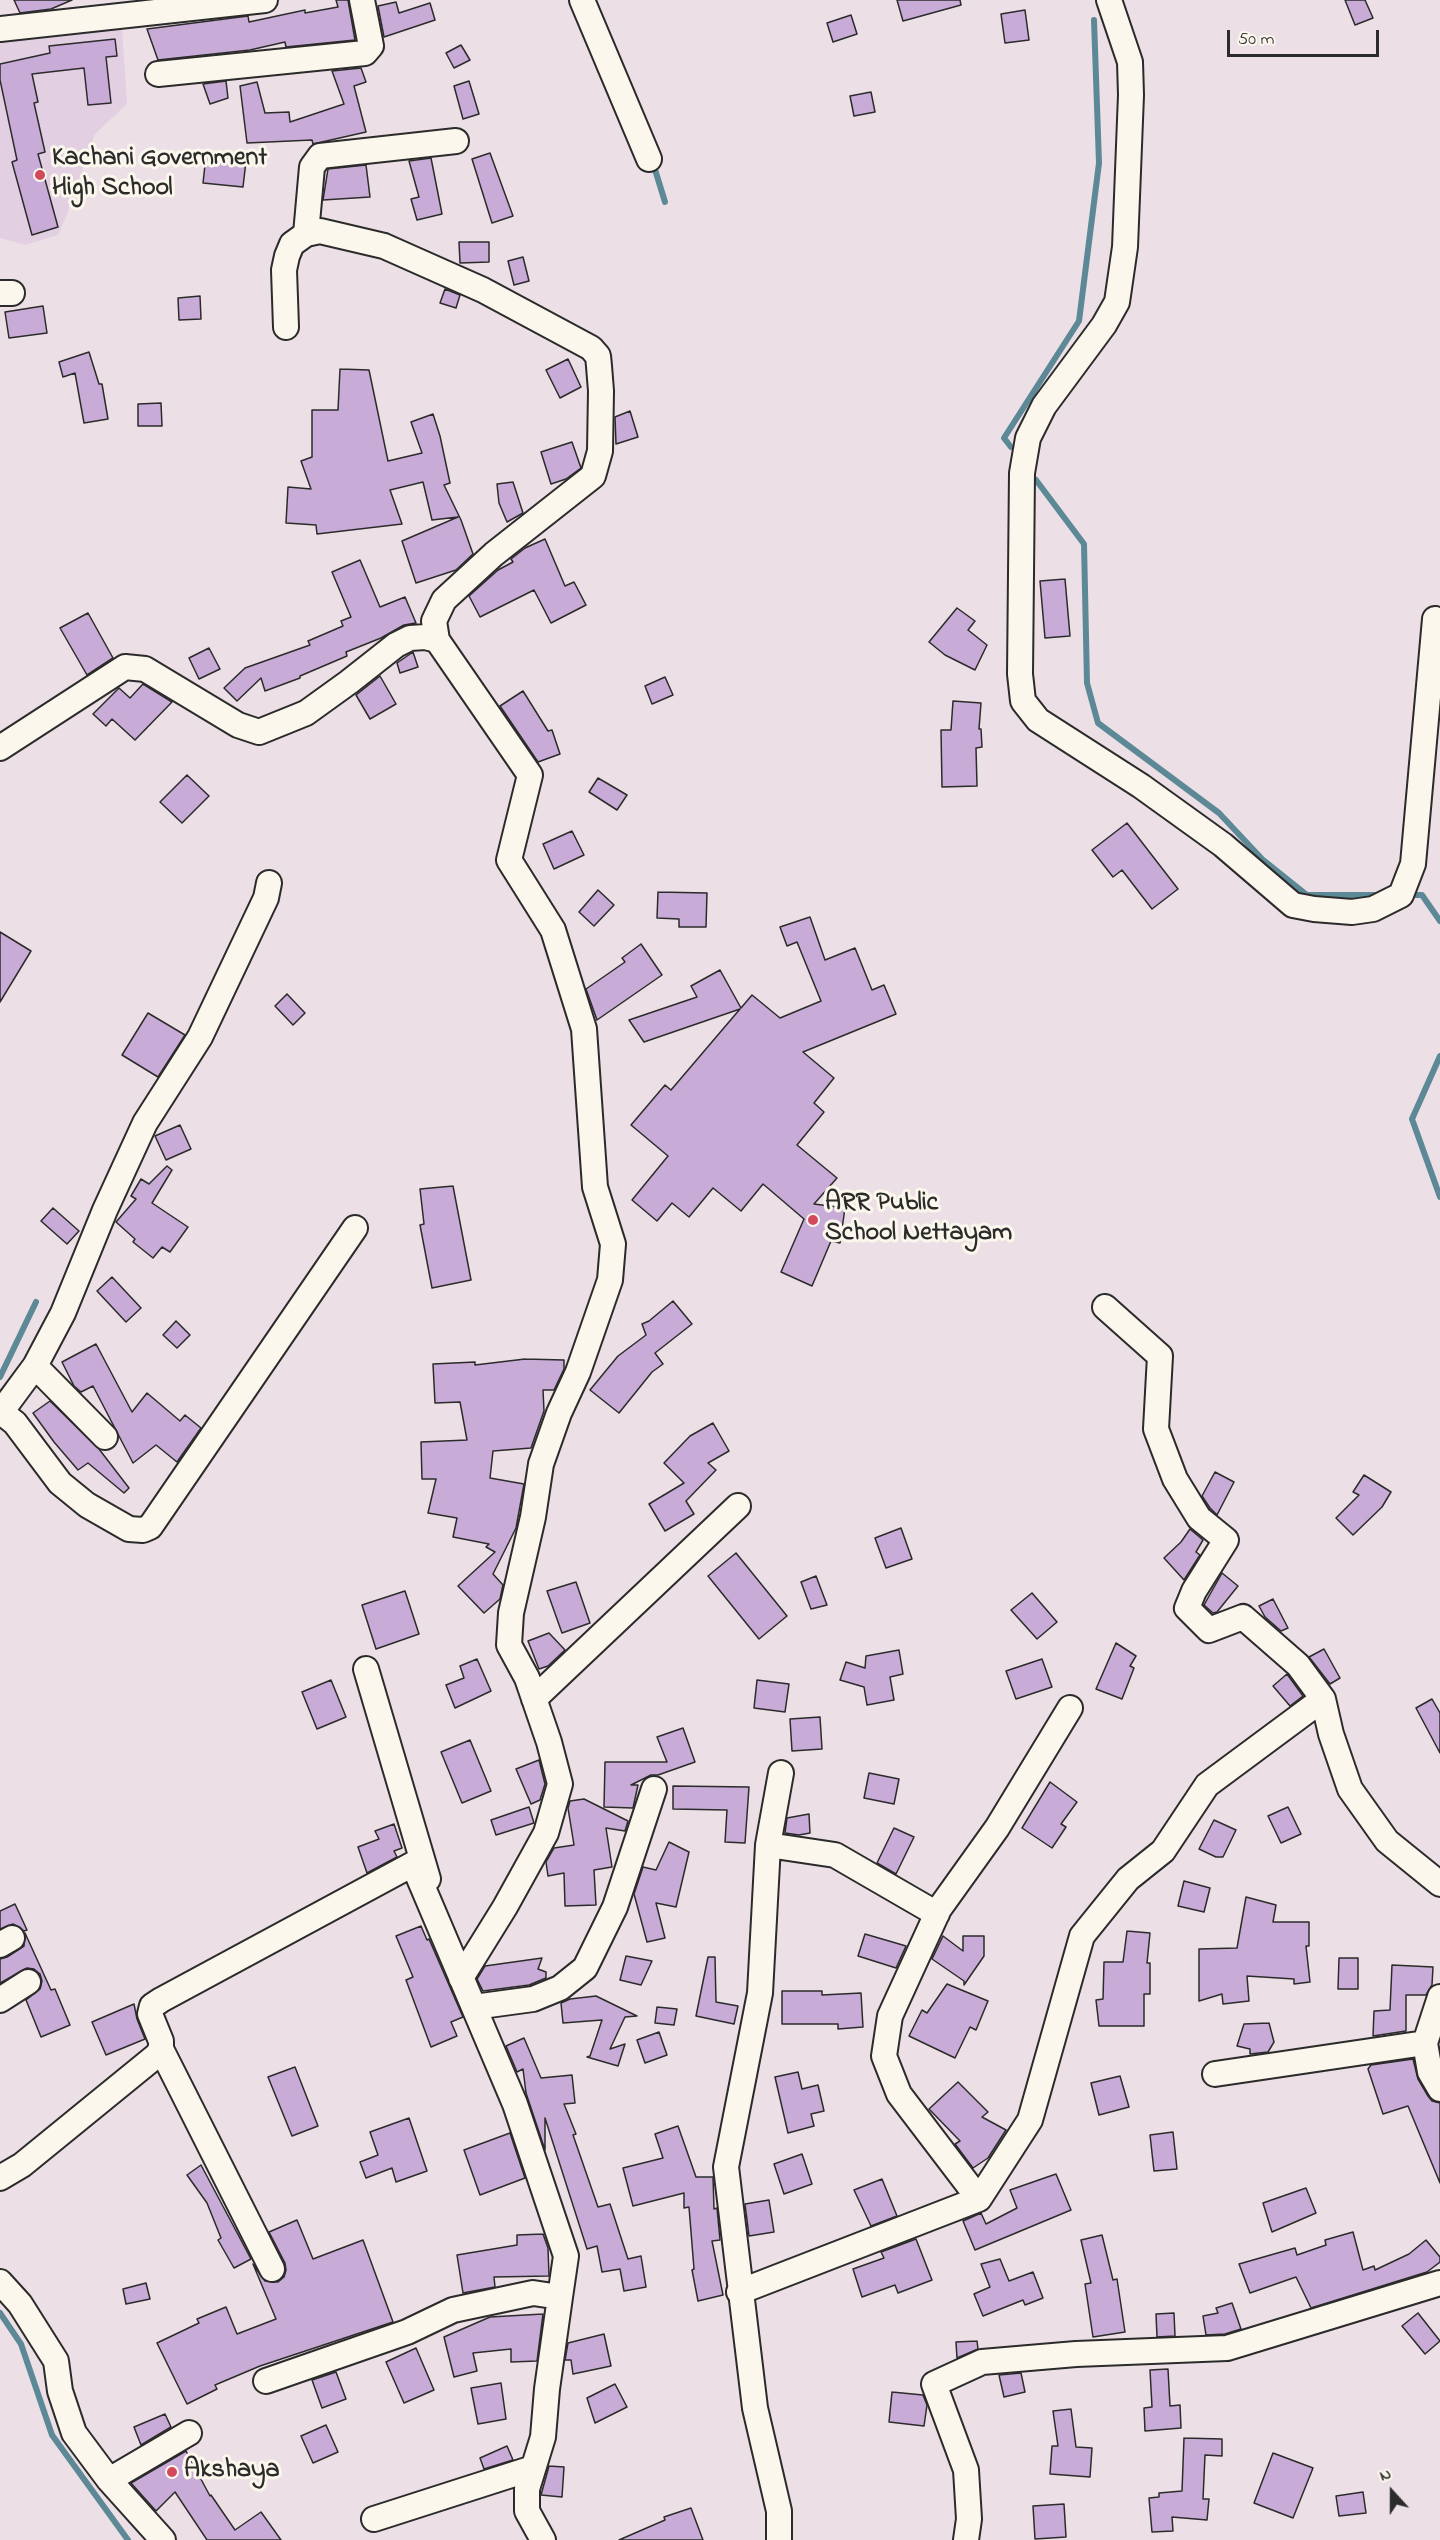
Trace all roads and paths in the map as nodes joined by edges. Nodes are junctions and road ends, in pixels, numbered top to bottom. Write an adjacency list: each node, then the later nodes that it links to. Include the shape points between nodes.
1 (265, 0): 5 (street)
2 (362, 0): 6 (street, via 371,46 364,53)
3 (582, 0): 8 (street)
4 (1109, 0): 11 (street, via 1130,62 1125,247 1117,302 1044,406 1028,438 1022,473 1023,701 1050,729 1141,786 1223,845 1293,905 1352,912 1373,909 1401,895 1413,864)
5 (0, 29)
6 (158, 74)
7 (456, 141): 9 (street, via 320,156 312,167)
8 (649, 159)
9 (306, 234): 10 (street, via 292,244 284,270); 12 (street, via 320,231 384,246 483,290 591,348 598,356 600,451 592,476 494,554 444,600 434,621)
10 (286, 327)
11 (1435, 619)
12 (437, 640): 13 (street, via 410,638 396,645 306,713 259,732 238,725 145,669 125,667); 22 (street, via 530,775 509,860 553,930 584,1029 595,1187 613,1244 610,1280 541,1464 511,1612 509,1645)
13 (0, 748)
14 (268, 883): 17 (street, via 266,898 200,1037 145,1123 63,1313)
15 (355, 1228): 18 (street, via 150,1527 129,1529 87,1505 60,1483 15,1424)
16 (1105, 1306): 23 (street, via 1160,1356 1156,1429 1175,1479 1199,1518 1226,1540 1187,1608 1209,1630 1243,1617 1298,1665)
17 (35, 1366): 18 (street); 19 (street)
18 (1, 1412)
19 (105, 1437)
20 (738, 1506): 22 (street)
21 (366, 1669): 30 (street)
22 (534, 1699): 31 (street, via 560,1784 546,1833)
23 (1323, 1699): 28 (street, via 1350,1789 1387,1841); 41 (street, via 1207,1785 1163,1851 1128,1879 1082,1936 1030,2120)
24 (1070, 1708): 29 (street, via 997,1828)
25 (781, 1773): 27 (street)
26 (654, 1790): 35 (street, via 615,1907 585,1968 560,1988 532,1999)
27 (768, 1845): 29 (street, via 835,1856); 45 (street, via 760,1993 726,2167)
28 (1440, 1884)
29 (937, 1914): 41 (street, via 890,2016 884,2056 899,2094)
30 (447, 1944): 31 (street); 37 (street, via 413,1864 160,2000 152,2006 150,2014)
31 (462, 1978): 35 (street)
32 (28, 1982): 34 (street)
33 (1440, 1997): 36 (street)
34 (0, 2000)
35 (474, 2007): 46 (street, via 515,2104 566,2256)
36 (1425, 2043): 38 (street); 39 (street, via 1430,2072)
37 (161, 2049): 40 (street, via 22,2165); 42 (street)
38 (1215, 2074)
39 (1440, 2089)
40 (0, 2178)
41 (979, 2199): 45 (street)
42 (272, 2269)
43 (0, 2282): 50 (street, via 20,2304 56,2361 60,2391 74,2433)
44 (1440, 2283): 55 (street, via 1227,2348 982,2362 934,2384 966,2470)
45 (740, 2292): 54 (street, via 755,2408 779,2511)
46 (560, 2297): 47 (street, via 533,2293 453,2310 407,2332); 49 (street, via 543,2437)
47 (266, 2381)
48 (189, 2433): 50 (street)
49 (533, 2468): 51 (street); 53 (street, via 527,2489 527,2511)
50 (109, 2480): 52 (street)
51 (374, 2519)
52 (163, 2540)
53 (543, 2540)
54 (779, 2540)
55 (966, 2540)

